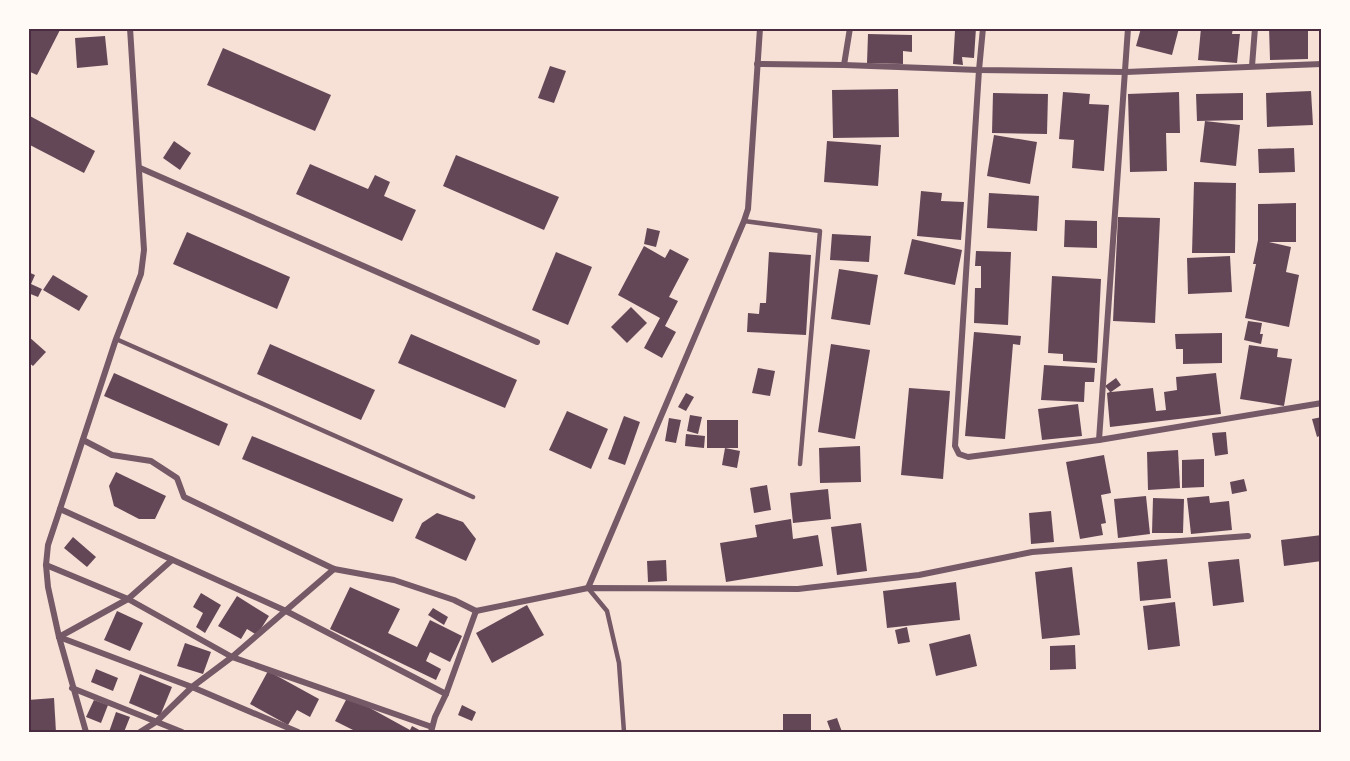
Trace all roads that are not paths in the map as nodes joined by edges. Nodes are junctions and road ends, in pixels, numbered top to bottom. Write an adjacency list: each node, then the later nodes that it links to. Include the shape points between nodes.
1 (130, 28): 13 (street)
2 (760, 28): 7 (street)
3 (850, 28): 9 (street)
4 (983, 28): 11 (street)
5 (1128, 28): 12 (street)
6 (1255, 28): 10 (street)
7 (757, 64): 9 (street); 14 (street)
8 (1322, 64): 10 (street)
9 (844, 65): 11 (street)
10 (1252, 66): 12 (street)
11 (979, 70): 12 (street); 19 (street, via 956,446 959,454 968,457)
12 (1125, 72): 19 (street)
13 (140, 168): 15 (street, via 144,250 141,274); 16 (street)
14 (744, 221): 20 (lane, via 820,231); 27 (street)
15 (116, 339): 18 (street); 21 (lane)
16 (537, 342)
17 (1322, 403): 19 (street)
18 (83, 440): 22 (street); 26 (street, via 112,455 151,461 177,478 184,497)
19 (1099, 440)
20 (800, 464)
21 (472, 497)
22 (60, 509): 24 (street); 25 (street)
23 (1248, 536): 27 (street, via 1032,552 919,575 798,589)
24 (172, 560): 28 (street); 29 (street)
25 (46, 565): 28 (street); 31 (street)
26 (334, 569): 29 (street); 30 (street, via 394,580)
27 (588, 588): 30 (street); 42 (lane, via 607,611 619,663)
28 (128, 599): 31 (street); 32 (street)
29 (286, 611): 32 (street); 35 (street)
30 (476, 611): 35 (street)
31 (59, 637): 33 (street); 34 (street)
32 (232, 657): 34 (street); 37 (street)
33 (72, 687): 36 (street); 38 (street)
34 (192, 687): 36 (street); 41 (street)
35 (446, 694): 37 (street)
36 (156, 722): 39 (street); 40 (street)
37 (431, 730)
38 (86, 732)
39 (140, 732)
40 (182, 732)
41 (298, 732)
42 (624, 732)

